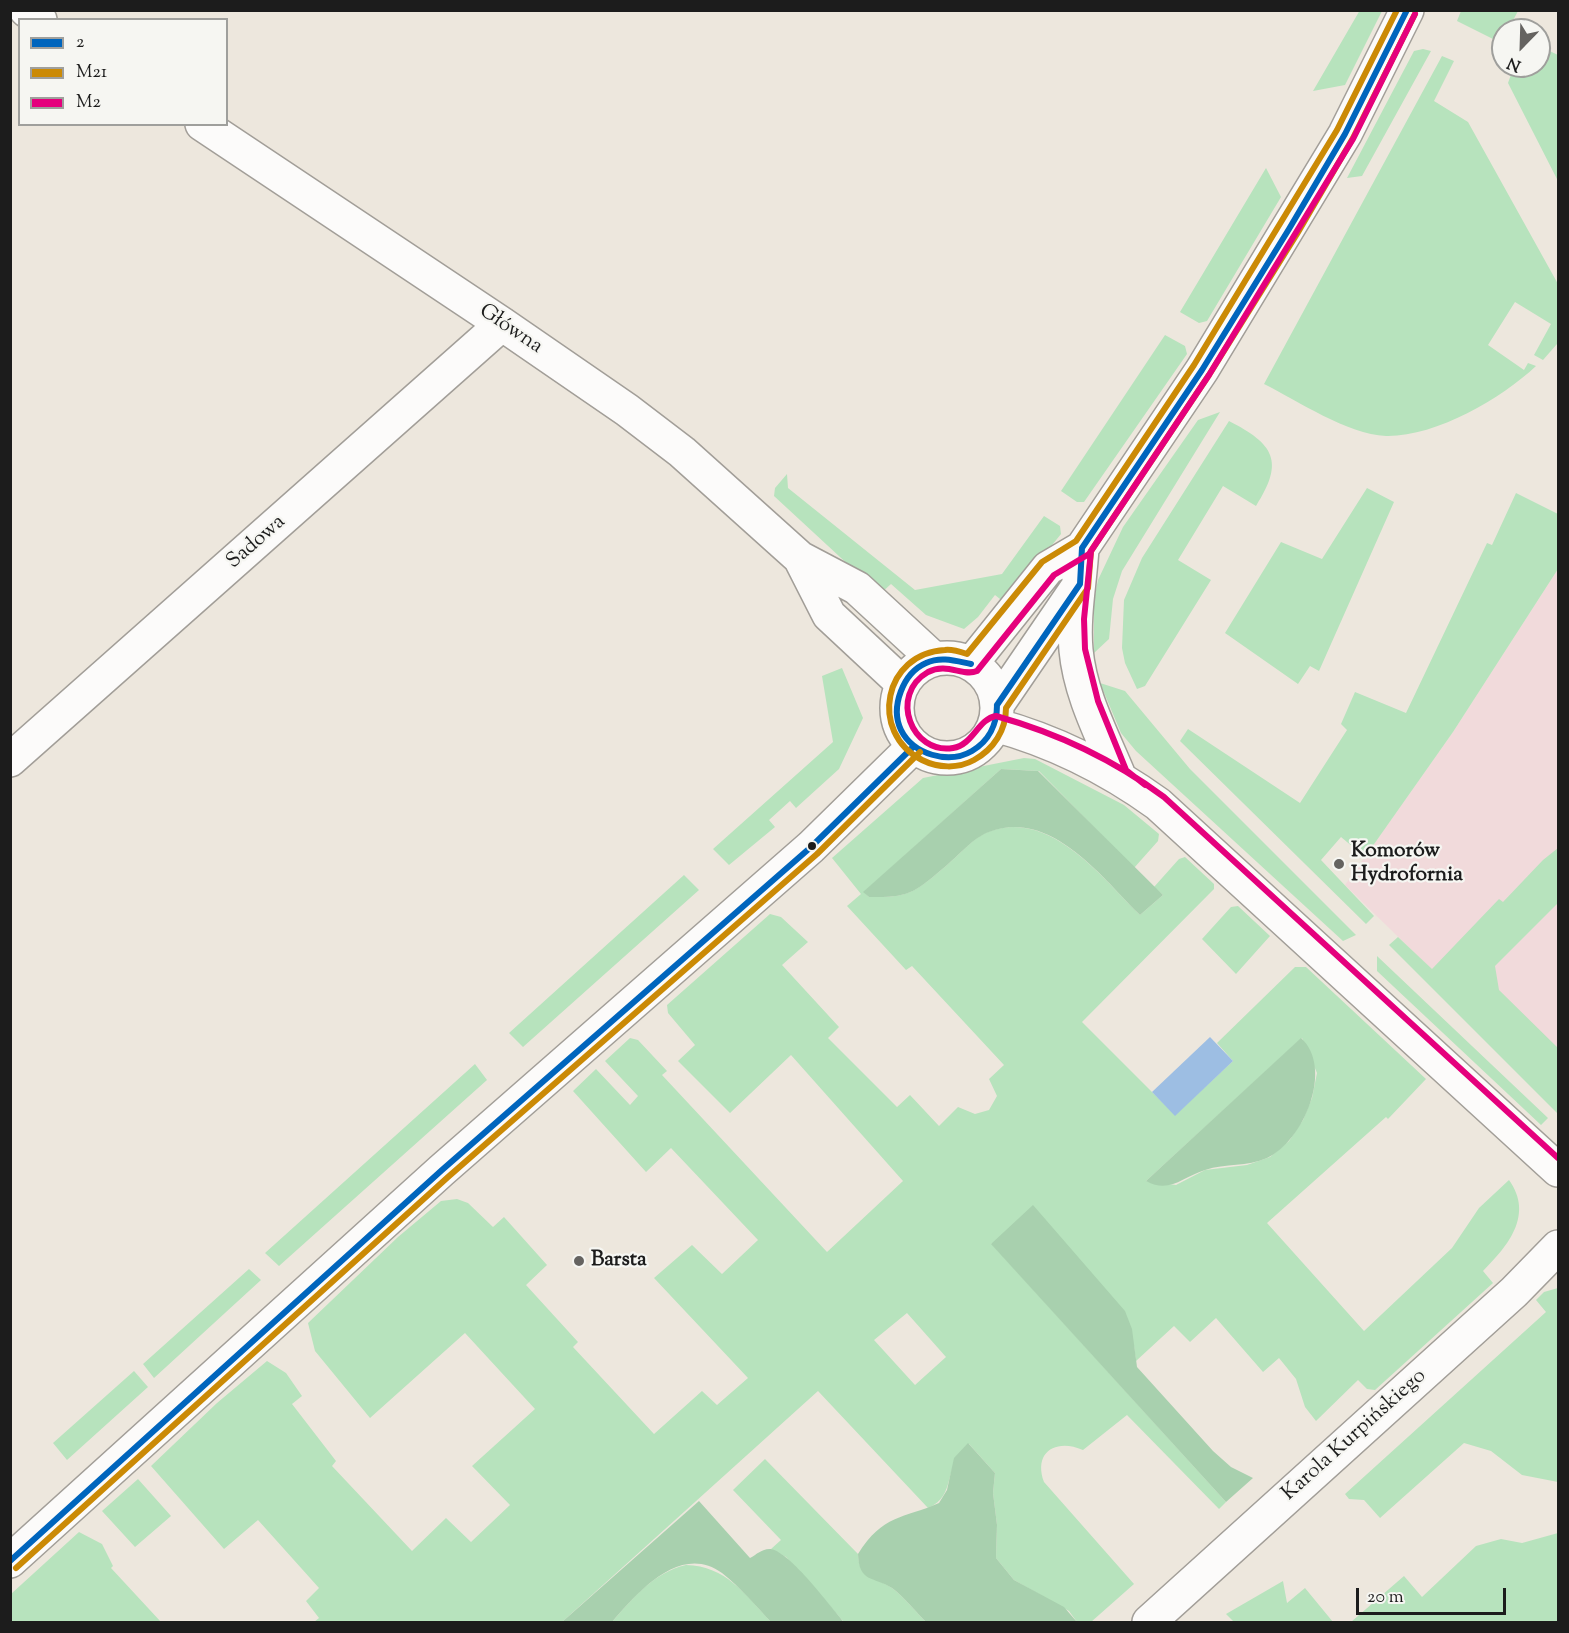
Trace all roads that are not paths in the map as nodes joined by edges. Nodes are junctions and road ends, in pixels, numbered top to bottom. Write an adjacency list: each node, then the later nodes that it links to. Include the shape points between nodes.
1 (1407, 10): 4 (street, via 1345,134 1289,229 1202,370)
2 (205, 126): 3 (street, Główna)
3 (502, 324): 5 (street, Główna, via 682,452); 12 (street, Sadowa)
4 (1082, 549): 6 (street); 8 (street, via 1048,568)
5 (800, 558): 7 (street, Główna, via 857,588); 9 (street, Główna, via 829,615)
6 (1080, 584): 10 (street); 13 (street, via 1075,619 1079,667 1089,704)
7 (934, 659): 8 (street, via 947,657); 9 (street, via 916,668)
8 (971, 664): 10 (street, via 990,681)
9 (903, 684): 11 (street, via 898,697 899,723)
10 (996, 715): 11 (street, via 979,747 966,754 939,757); 13 (street)
11 (914, 746): 16 (street, via 811,847 425,1186)
12 (10, 760)
13 (1119, 776): 14 (street, via 1187,829)
14 (1558, 1170)
15 (1558, 1247): 17 (street, Karola Kurpińskiego, via 1514,1292)
16 (10, 1561)
17 (1149, 1623)

